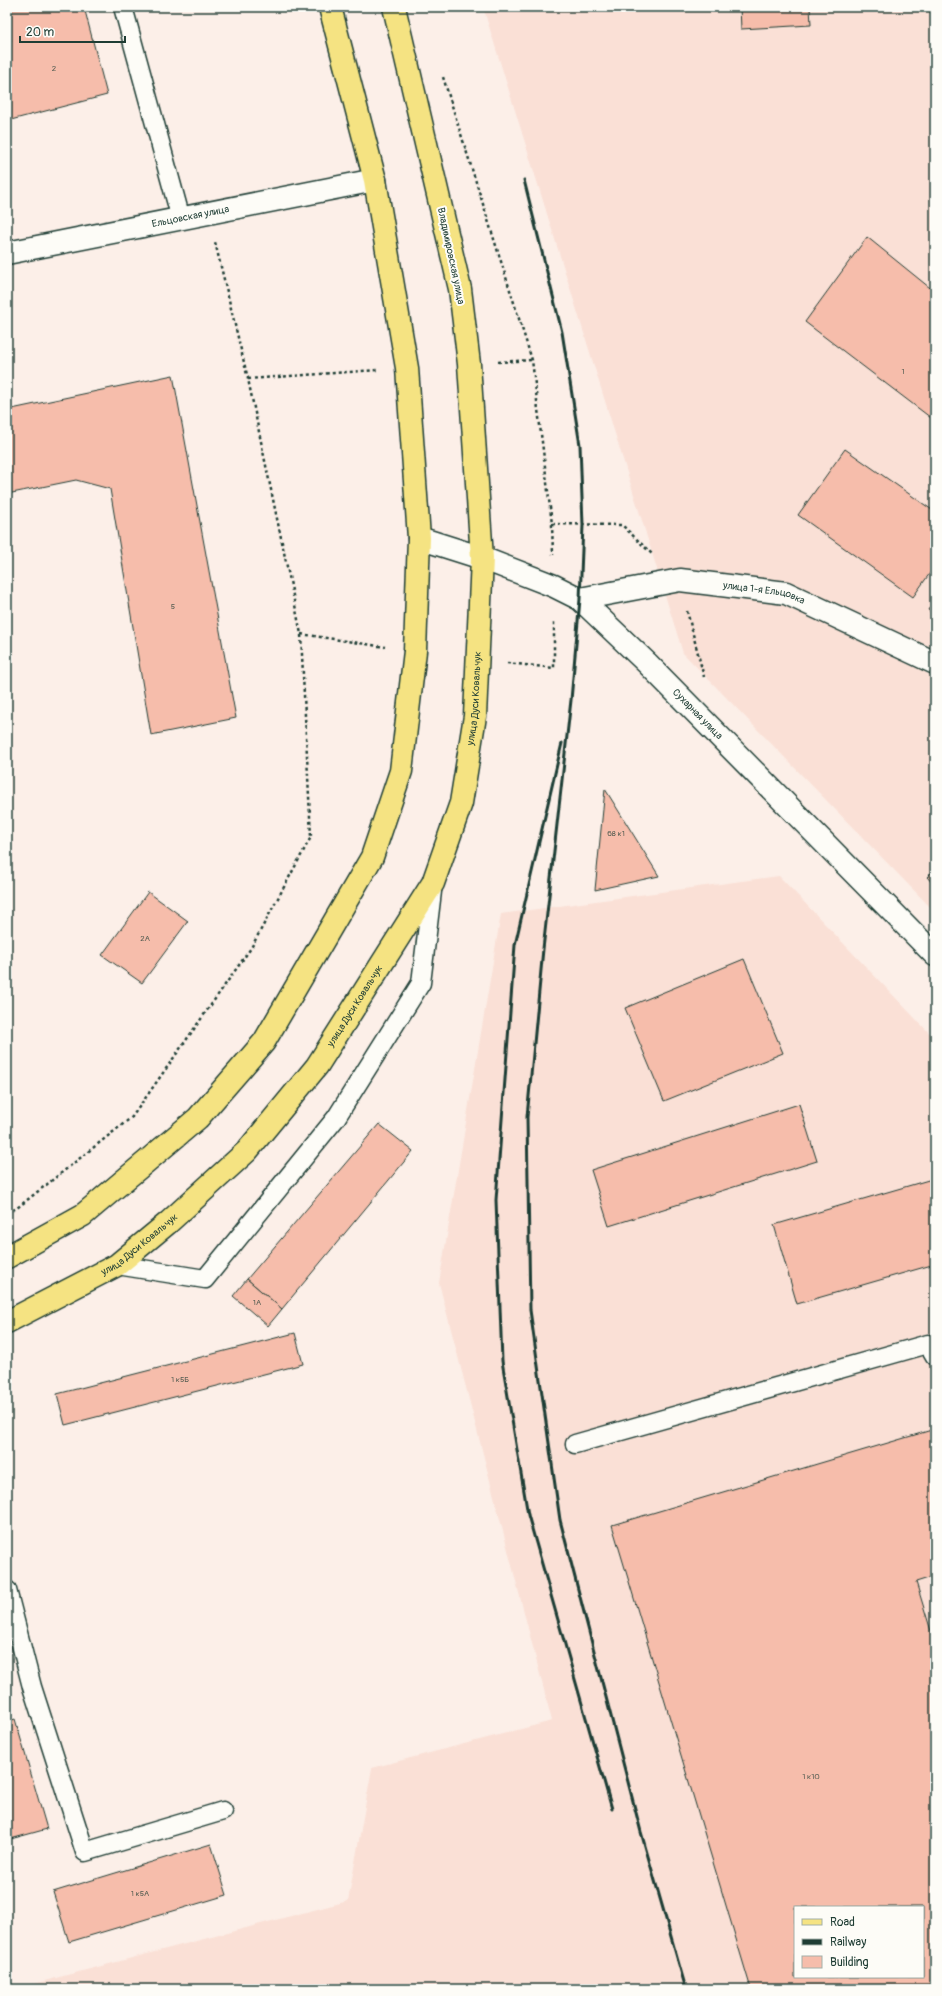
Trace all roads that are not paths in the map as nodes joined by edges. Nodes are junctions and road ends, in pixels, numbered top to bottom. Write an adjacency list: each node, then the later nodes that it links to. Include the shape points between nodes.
1 (123, 7): 5 (lane)
2 (330, 7): 4 (main road)
3 (394, 7): 8 (main road, Владимировская улица, via 460,289 469,364)
4 (375, 180): 5 (street, Ельцовская улица); 7 (main road, via 407,368)
5 (181, 219): 6 (street, Ельцовская улица)
6 (7, 253)
7 (419, 538): 8 (street, Сухарная улица); 13 (main road, via 415,651 401,771 372,857 264,1042 198,1118 83,1215)
8 (482, 558): 9 (street, Сухарная улица); 11 (main road, улица Дуси Ковальчук, via 475,716 462,802)
9 (580, 599): 10 (street, улица 1-я Ельцовка, via 680,580 786,593); 12 (street, Сухарная улица, via 648,664)
10 (935, 663)
11 (433, 883): 14 (main road, улица Дуси Ковальчук, via 317,1066 248,1151 169,1222); 14 (lane, via 421,983 336,1118 205,1279)
12 (935, 955)
13 (7, 1257)
14 (117, 1264): 15 (main road, улица Дуси Ковальчук)
15 (7, 1322)
16 (935, 1356): 17 (lane, via 928,1344)
17 (575, 1444)
18 (7, 1590): 19 (lane, via 32,1687 85,1852)
19 (223, 1811)

